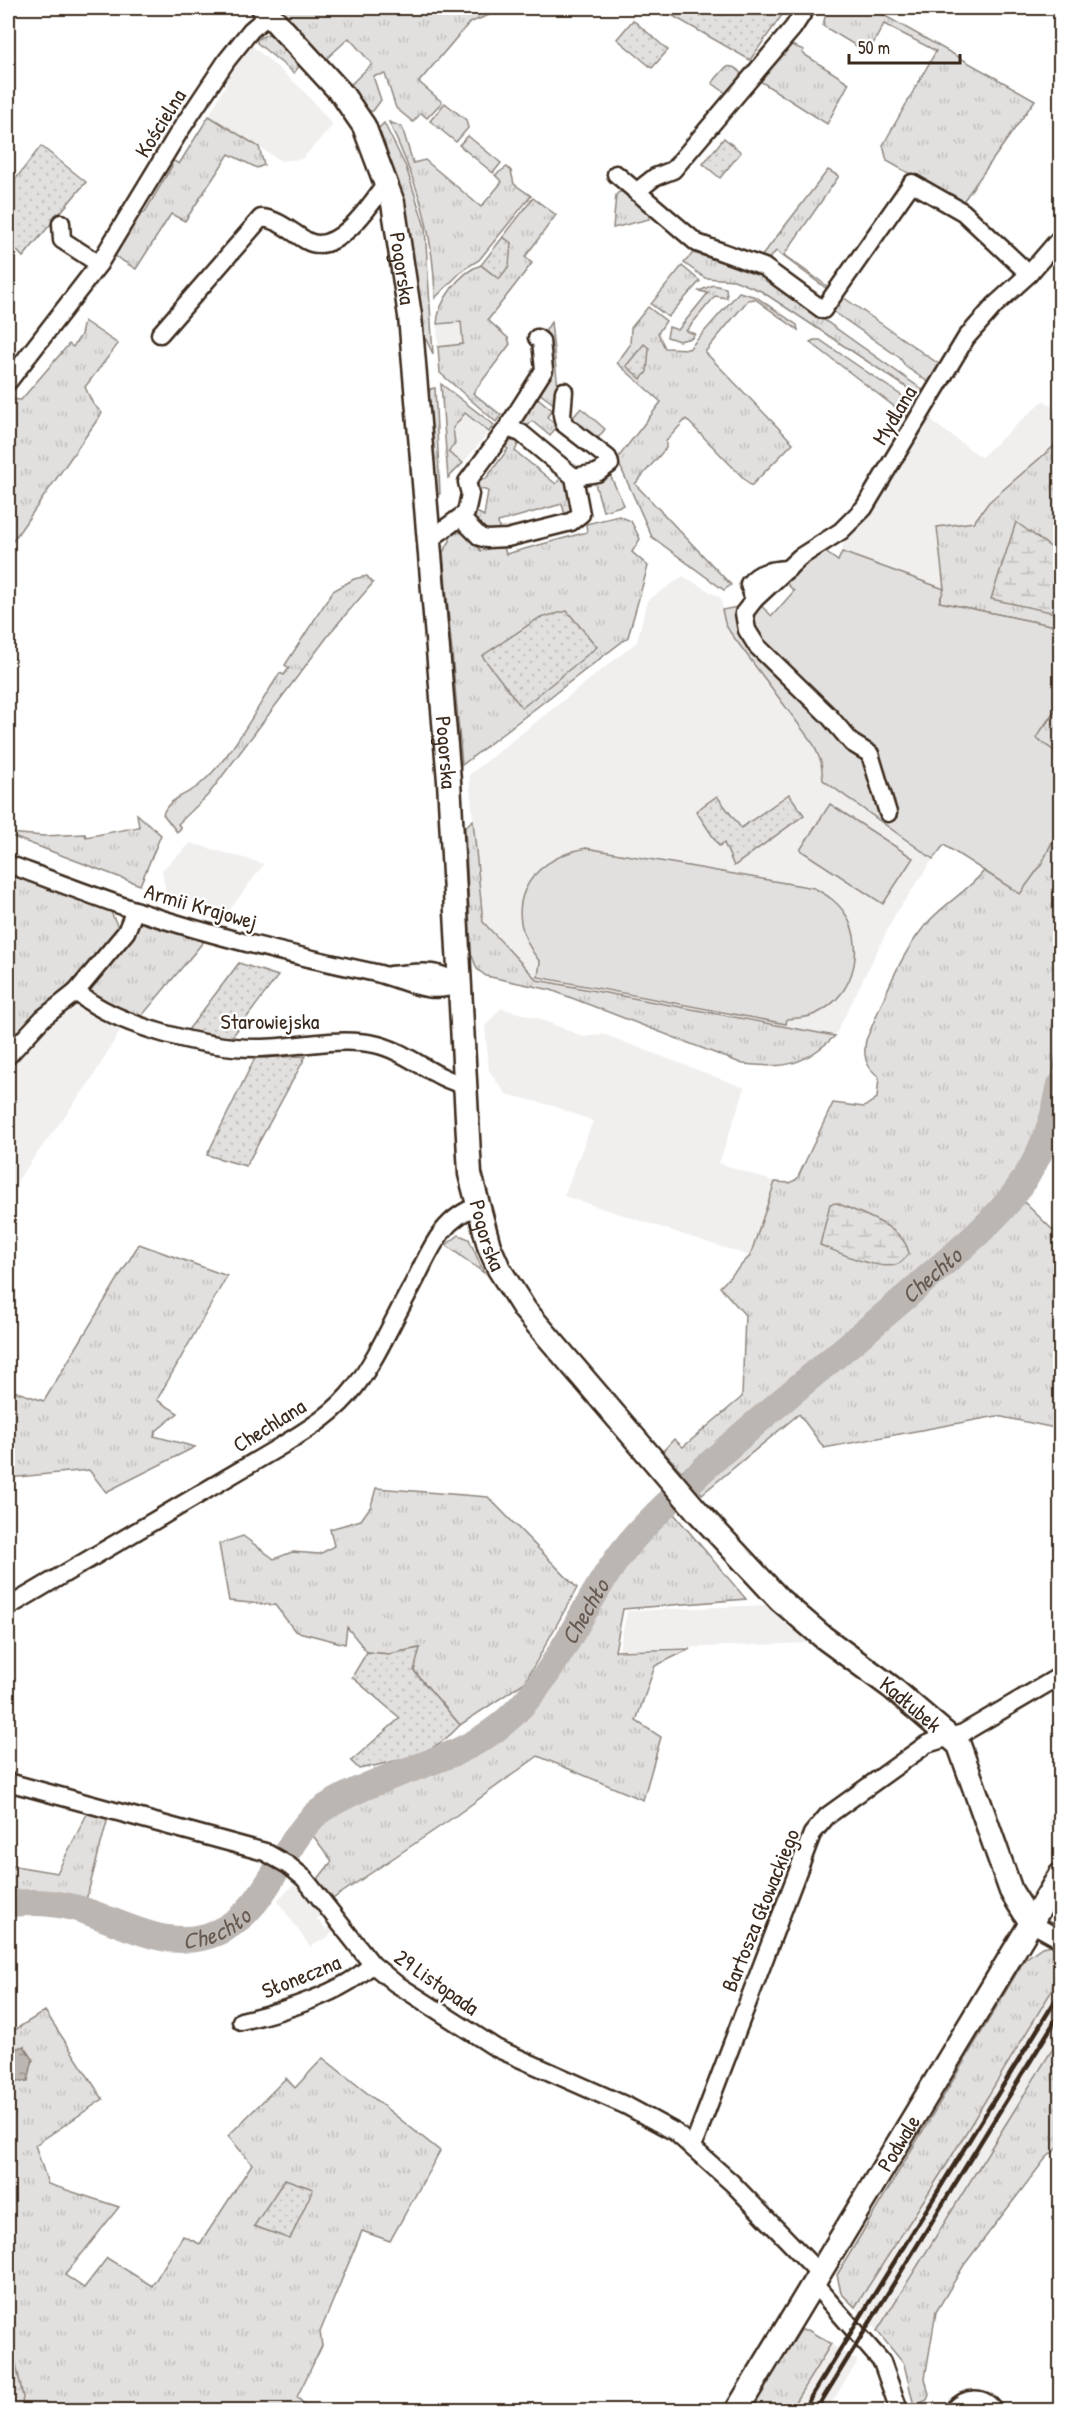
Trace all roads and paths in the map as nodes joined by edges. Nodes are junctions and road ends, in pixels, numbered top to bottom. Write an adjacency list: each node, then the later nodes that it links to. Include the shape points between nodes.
1 (806, 8): 5 (street, via 673,170 655,177)
2 (266, 11): 4 (street, Pogorska, via 342,94 364,126); 8 (street, Kościelna, via 227,60 179,132)
3 (616, 174): 5 (street)
4 (387, 182): 10 (street, via 340,237 326,245 309,242 281,224 261,218); 17 (street, Pogorska, via 410,316)
5 (636, 192): 9 (street, via 697,243 764,267 824,310 912,183 963,212)
6 (61, 223): 8 (street, via 62,240)
7 (1060, 238): 9 (street, Mydlana)
8 (99, 264): 12 (street, Kościelna)
9 (1029, 274): 18 (street, Mydlana, via 995,304 966,338 864,508 841,531 788,569 768,570 749,584 754,600 744,614 747,630 757,646 830,716 852,743 870,754)
10 (160, 334)
11 (537, 338): 14 (street, via 541,342 544,370)
12 (8, 382)
13 (564, 391): 15 (street, via 564,424 608,458 610,464 597,473)
14 (507, 428): 15 (street, via 521,433); 16 (street, via 467,482 467,511)
15 (574, 477): 16 (street, via 581,514 571,522 487,539)
16 (462, 519): 17 (street)
17 (429, 540): 21 (street, Pogorska, via 451,809)
18 (888, 813)
19 (8, 864): 20 (street, Armii Krajowej)
20 (135, 910): 21 (street, Armii Krajowej, via 279,951 386,975 444,974); 22 (street, via 126,932)
21 (459, 984): 24 (street, Pogorska)
22 (76, 992): 23 (street, via 42,1018); 24 (street, Starowiejska, via 94,1007 177,1037 222,1047 374,1044 410,1058 439,1077)
23 (8, 1056)
24 (465, 1085): 25 (street, Pogorska, via 470,1174)
25 (478, 1206): 26 (street, Pogorska, via 499,1269 525,1310); 27 (street, Chechlana, via 458,1216 438,1236 369,1365 339,1405 276,1449)
26 (697, 1511): 29 (street, Kadłubek, via 797,1615)
27 (8, 1607)
28 (1060, 1676): 29 (street, Bartosza Głowackiego)
29 (951, 1737): 32 (street, Kadłubek, via 966,1759 1011,1891); 36 (street, Bartosza Głowackiego, via 927,1744 827,1816 812,1834)
30 (8, 1782): 34 (street, 29 Listopada, via 265,1852 307,1881)
31 (1060, 1875): 32 (street, Podwale)
32 (1031, 1923): 33 (street, Kadłubek); 37 (street, Podwale)
33 (1060, 1939)
34 (372, 1964): 35 (street, Słoneczna, via 362,1975 315,1998); 36 (street, 29 Listopada, via 431,2009 496,2048 627,2106)
35 (241, 2021)
36 (693, 2146): 37 (street, 29 Listopada)
37 (817, 2279): 38 (street, 29 Listopada, via 882,2362); 39 (street, Podwale)
38 (890, 2384): 40 (street); 41 (street, 29 Listopada)
39 (737, 2410)
40 (887, 2410)
41 (899, 2410)
42 (954, 2410): 43 (street, via 974,2399)
43 (994, 2410)

